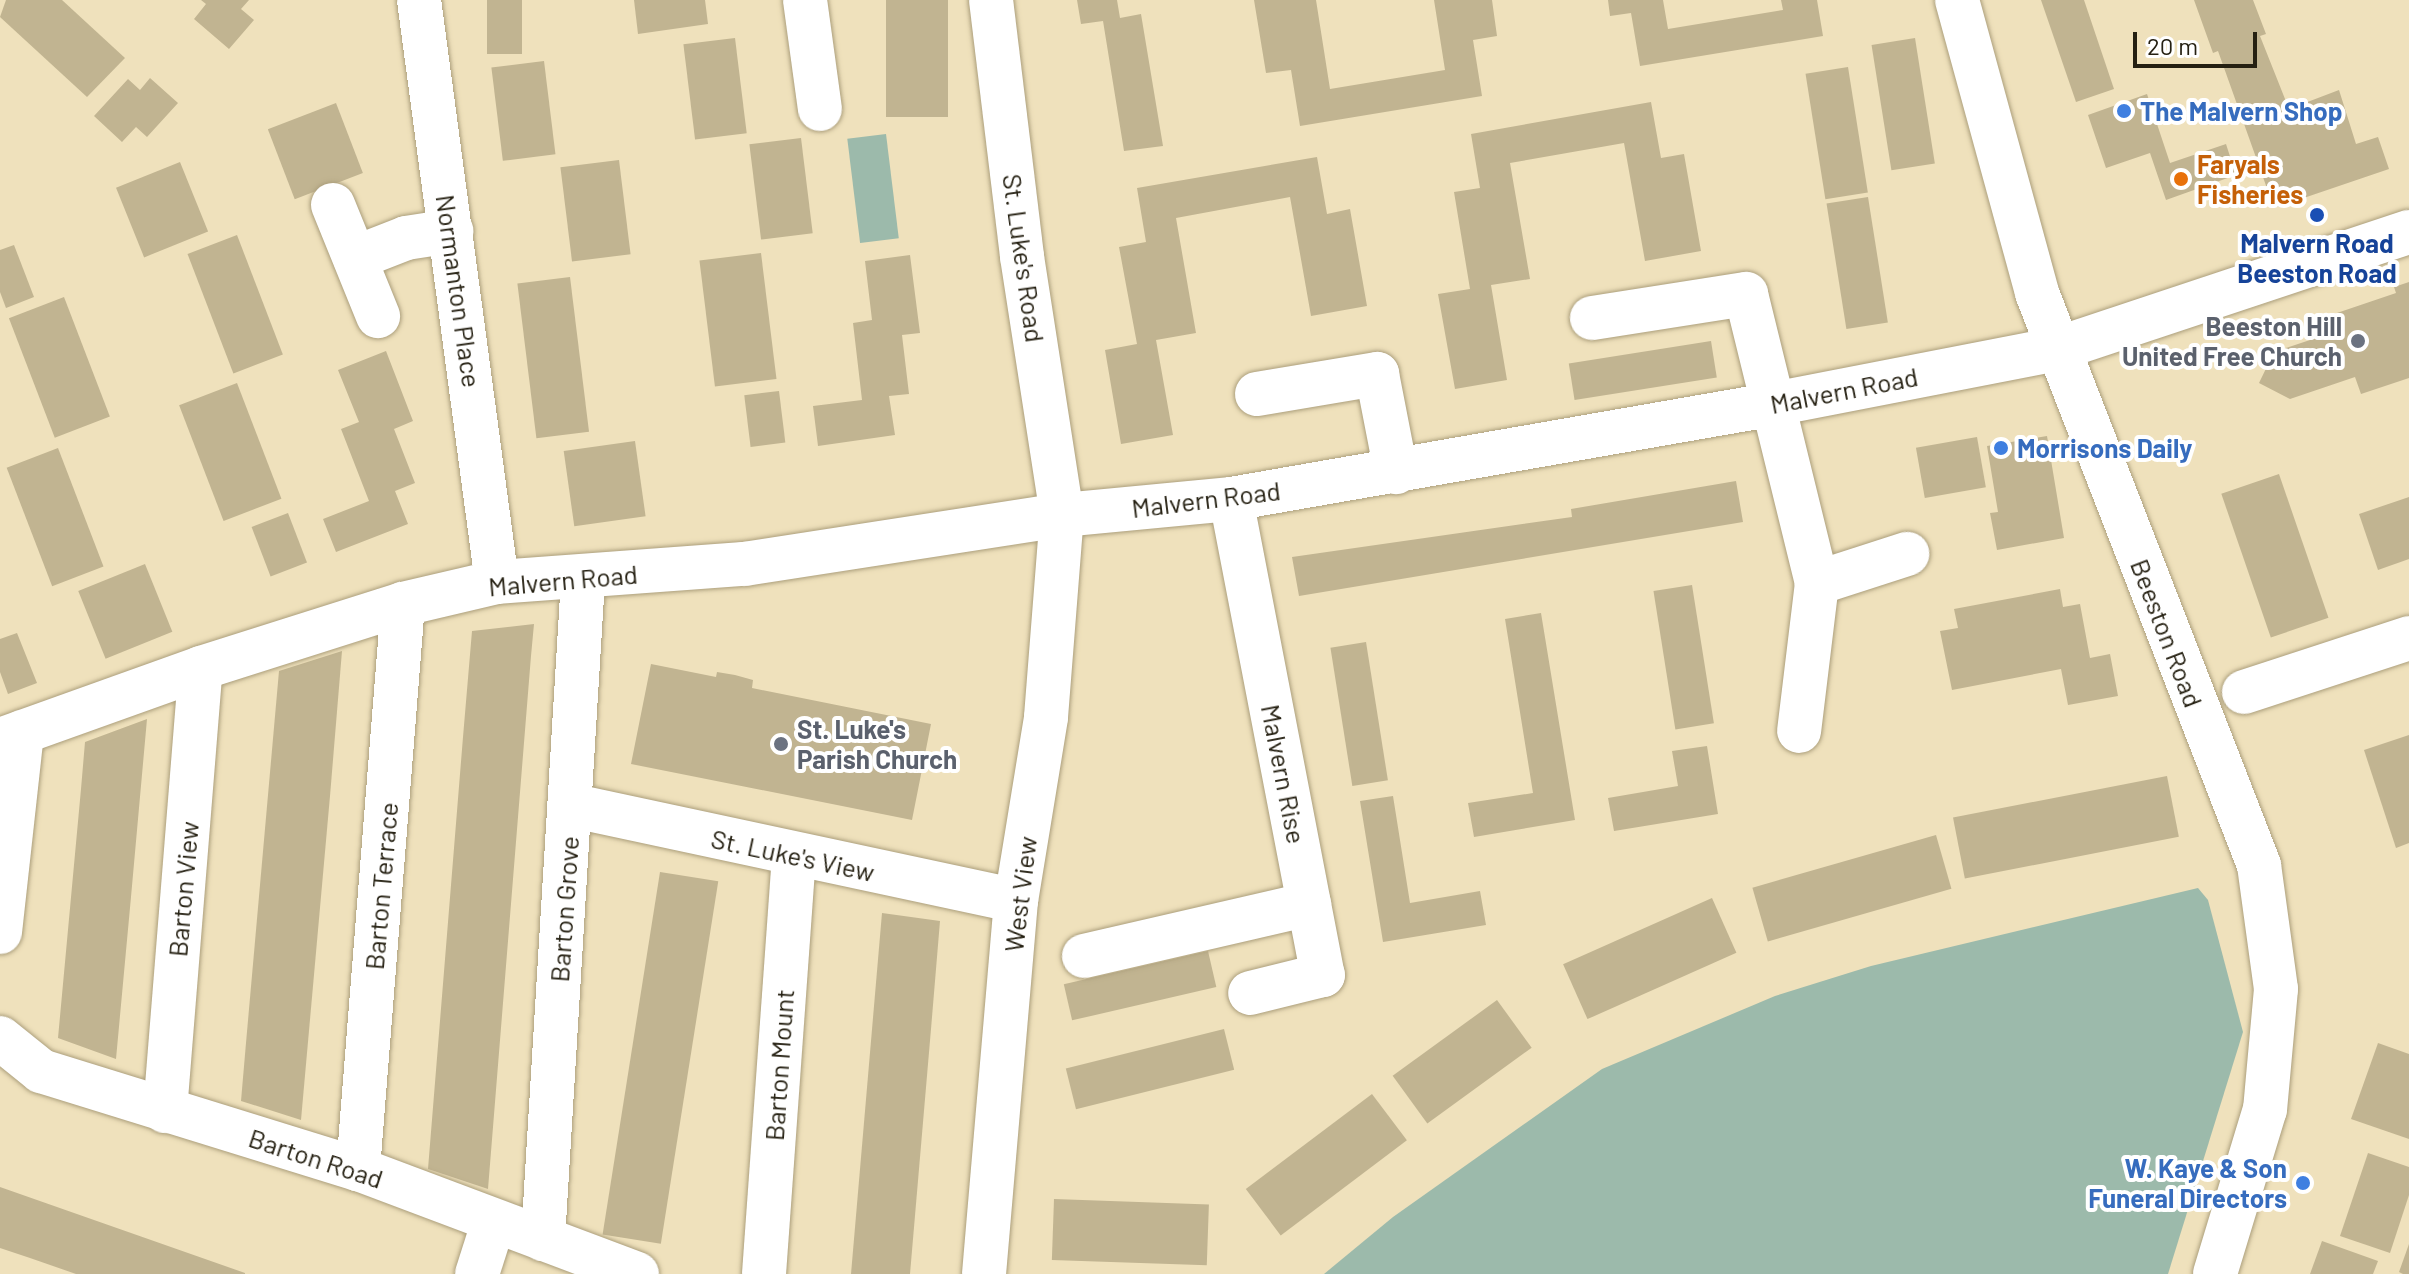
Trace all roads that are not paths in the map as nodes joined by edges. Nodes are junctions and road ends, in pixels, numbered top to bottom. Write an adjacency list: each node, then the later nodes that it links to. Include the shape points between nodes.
1 (419, 0): 7 (street, Normanton Place)
2 (805, 0): 5 (street)
3 (991, 0): 17 (street, St. Luke's Road, via 1022,256)
4 (1957, 0): 12 (street, Beeston Road)
5 (820, 109)
6 (333, 205): 9 (street)
7 (451, 231): 9 (street, via 406,238); 20 (street, Normanton Place)
8 (2409, 232): 12 (street, Malvern Road)
9 (355, 258): 10 (street)
10 (378, 316)
11 (1592, 318): 14 (street, via 1746,294)
12 (2057, 349): 14 (street, Malvern Road); 44 (street, Beeston Road, via 2259,865 2276,989 2265,1109)
13 (1257, 394): 15 (street, via 1377,374)
14 (1769, 405): 15 (street, Malvern Road); 21 (street)
15 (1396, 472): 16 (street, Malvern Road)
16 (1231, 499): 17 (street, Malvern Road); 31 (street, Malvern Rise)
17 (1062, 515): 19 (street, Malvern Road, via 745,564); 30 (street, West View, via 1046,717)
18 (1907, 554): 21 (street)
19 (583, 579): 20 (street, Malvern Road); 28 (street, Barton Grove)
20 (497, 582): 22 (street, Malvern Road)
21 (1817, 583): 26 (street)
22 (403, 604): 24 (street, Malvern Road); 37 (street, Barton Terrace)
23 (2409, 638): 25 (street)
24 (201, 668): 27 (street, Malvern Road); 36 (street, Barton View)
25 (2244, 692)
26 (1799, 731)
27 (11, 736): 32 (street)
28 (570, 805): 29 (street, St. Luke's View); 39 (street, Barton Grove)
29 (794, 856): 30 (street, St. Luke's View); 42 (street, Barton Mount)
30 (1016, 901): 43 (street, West View)
31 (1309, 904): 33 (street); 34 (street, Malvern Rise, via 1323,975)
32 (0, 932)
33 (1084, 956)
34 (1250, 993)
35 (0, 1038): 36 (street, Barton Road, via 41,1071)
36 (165, 1111): 37 (street, Barton Road)
37 (358, 1169): 38 (street, Barton Road)
38 (493, 1224): 39 (street, Barton Road); 40 (street)
39 (543, 1239): 41 (street, Barton Road)
40 (477, 1274)
41 (637, 1274)
42 (764, 1274)
43 (984, 1274)
44 (2215, 1274)

